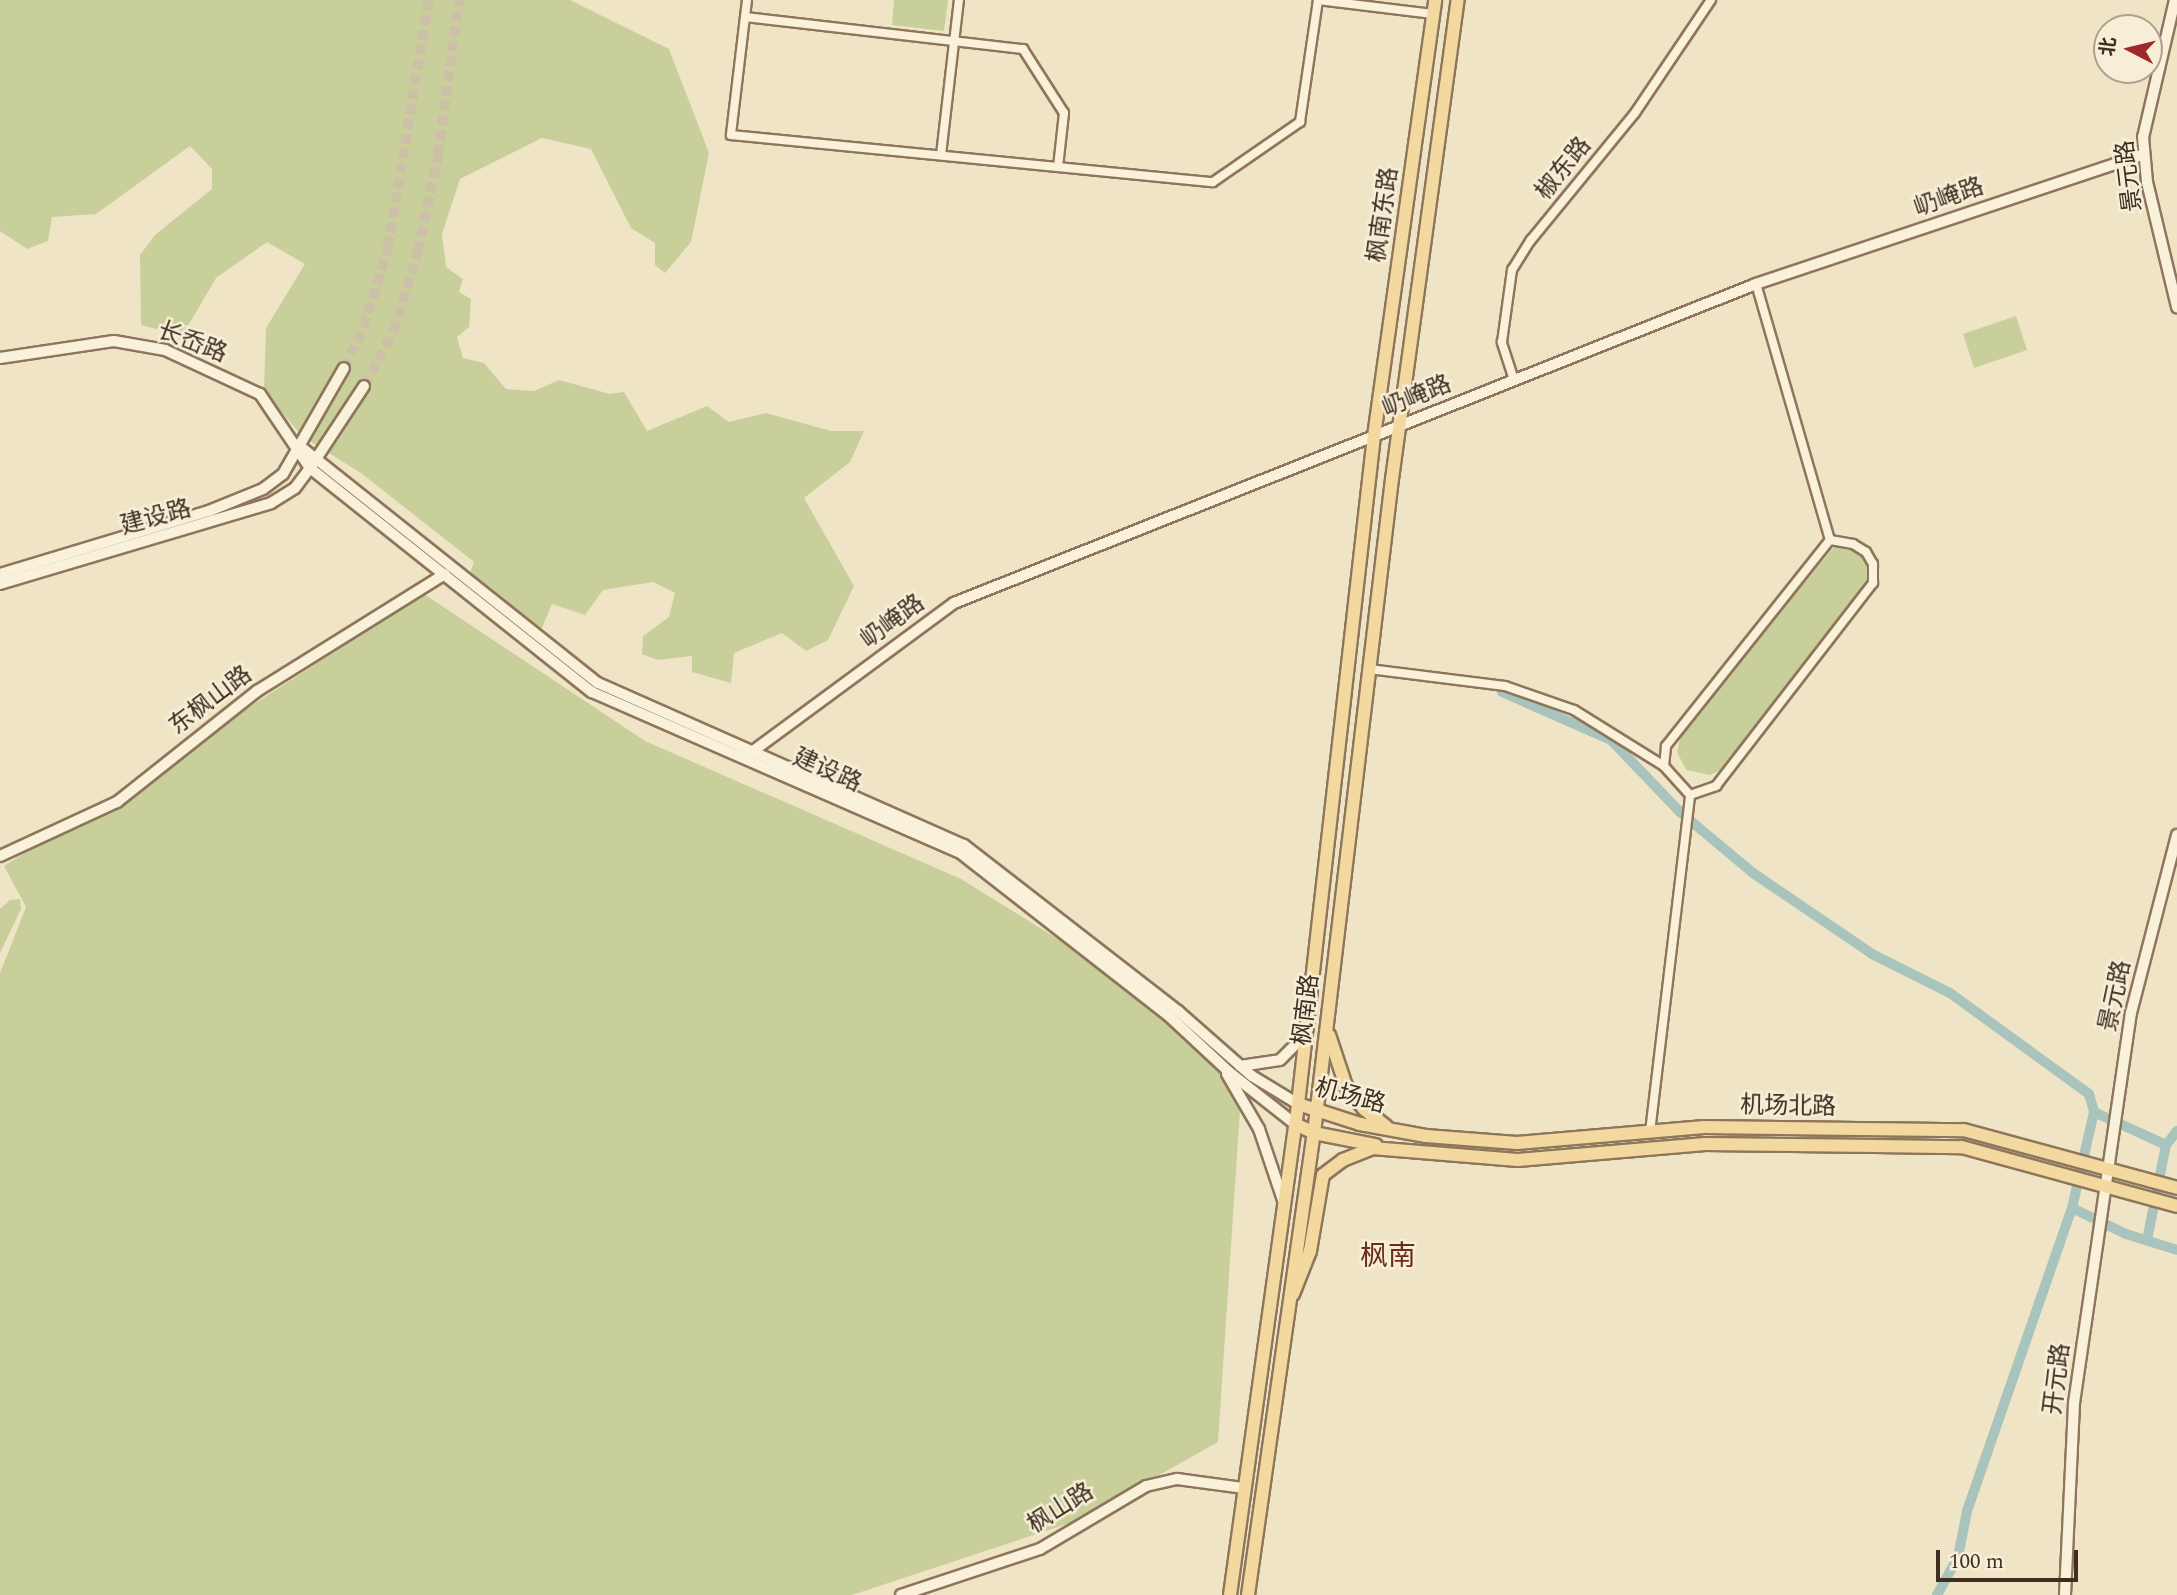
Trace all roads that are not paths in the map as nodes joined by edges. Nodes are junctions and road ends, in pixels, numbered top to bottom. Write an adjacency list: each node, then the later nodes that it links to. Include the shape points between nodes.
1 (747, 0): 9 (street)
2 (959, 0): 10 (street)
3 (1318, 0): 8 (street); 13 (street, via 1300,122 1213,182)
4 (1435, 0): 8 (main road, 枫南东路)
5 (1458, 0): 20 (main road, 枫南路)
6 (1711, 0): 18 (street, 椒东路, via 1635,113 1531,240 1513,270 1502,342)
7 (2175, 0): 11 (main road, 景元路, via 2143,137)
8 (1433, 14): 21 (main road, 枫南东路)
9 (745, 17): 10 (street); 12 (street, via 731,135)
10 (954, 41): 12 (street); 13 (street, via 1023,49 1064,113)
11 (2144, 154): 14 (main road, 屷崦路); 15 (main road, 景元路)
12 (941, 155): 13 (street)
13 (1058, 167)
14 (1756, 284): 18 (main road, 屷崦路); 24 (street)
15 (2177, 307)
16 (0, 359): 22 (main road, 长岙路, via 114,341 165,350 260,394)
17 (344, 368): 22 (main road, 建设路)
18 (1514, 380): 20 (main road, 屷崦路)
19 (364, 386): 23 (main road, 建设路)
20 (1399, 428): 21 (main road, 屷崦路); 28 (main road, 枫南路)
21 (1374, 436): 29 (main road, 屷崦路, via 954,603); 35 (main road, 枫南路)
22 (299, 446): 23 (main road, 建设路); 25 (main road, 建设路, via 283,474 263,489)
23 (314, 463): 26 (main road, 建设路); 27 (main road, 建设路, via 295,488 271,503); 29 (main road, 建设路, via 598,683)
24 (1830, 540): 30 (street, via 1666,746); 31 (street, via 1866,552 1873,564 1873,583 1716,786)
25 (0, 574)
26 (445, 574): 29 (main road, 建设路, via 592,692); 33 (main road, 东枫山路, via 257,691 117,802)
27 (0, 584)
28 (1369, 669): 30 (street, via 1505,686 1574,710); 34 (main road, 枫南路)
29 (750, 754): 36 (main road, 建设路, via 959,852 1169,1016); 37 (main road, 建设路, via 964,845 1178,1011)
30 (1664, 766): 31 (street)
31 (1690, 795): 42 (street)
32 (2177, 835): 45 (main road, 景元路, via 2131,1013)
33 (0, 856)
34 (1326, 1025): 39 (main road, 枫南路); 41 (main road, via 1346,1086 1364,1109)
35 (1306, 1032): 37 (main road, via 1280,1060); 38 (main road, 枫南路)
36 (1222, 1066): 40 (main road, 建设路); 48 (main road, via 1259,1129)
37 (1240, 1066): 38 (main road, 建设路)
38 (1298, 1104): 39 (main road, 机场路); 40 (main road, 枫南路)
39 (1316, 1112): 41 (main road, 机场路); 43 (main road, 枫南路)
40 (1295, 1124): 43 (main road, 建设路); 48 (main road, 枫南路)
41 (1392, 1130): 42 (main road, 机场北路, via 1517,1143)
42 (1650, 1132): 45 (main road, 机场北路, via 1704,1127 1964,1130)
43 (1314, 1133): 44 (main road, 机场路); 50 (main road, 枫南路)
44 (1397, 1150): 46 (main road, 机场北路, via 1518,1160 1705,1144 1962,1147); 50 (main road, via 1361,1151 1323,1175 1310,1251)
45 (2108, 1168): 46 (main road, 开元路); 47 (main road, 机场北路)
46 (2106, 1185): 49 (main road, 机场北路); 55 (main road, 开元路, via 2074,1403)
47 (2177, 1188)
48 (1284, 1203): 51 (main road, 枫南路)
49 (2177, 1206)
50 (1288, 1304): 54 (main road, 枫南路)
51 (1244, 1488): 52 (main road, 枫山路, via 1177,1479 1146,1486 1040,1549); 53 (main road, 枫南路)
52 (901, 1595)
53 (1230, 1595)
54 (1248, 1595)
55 (2065, 1595)

